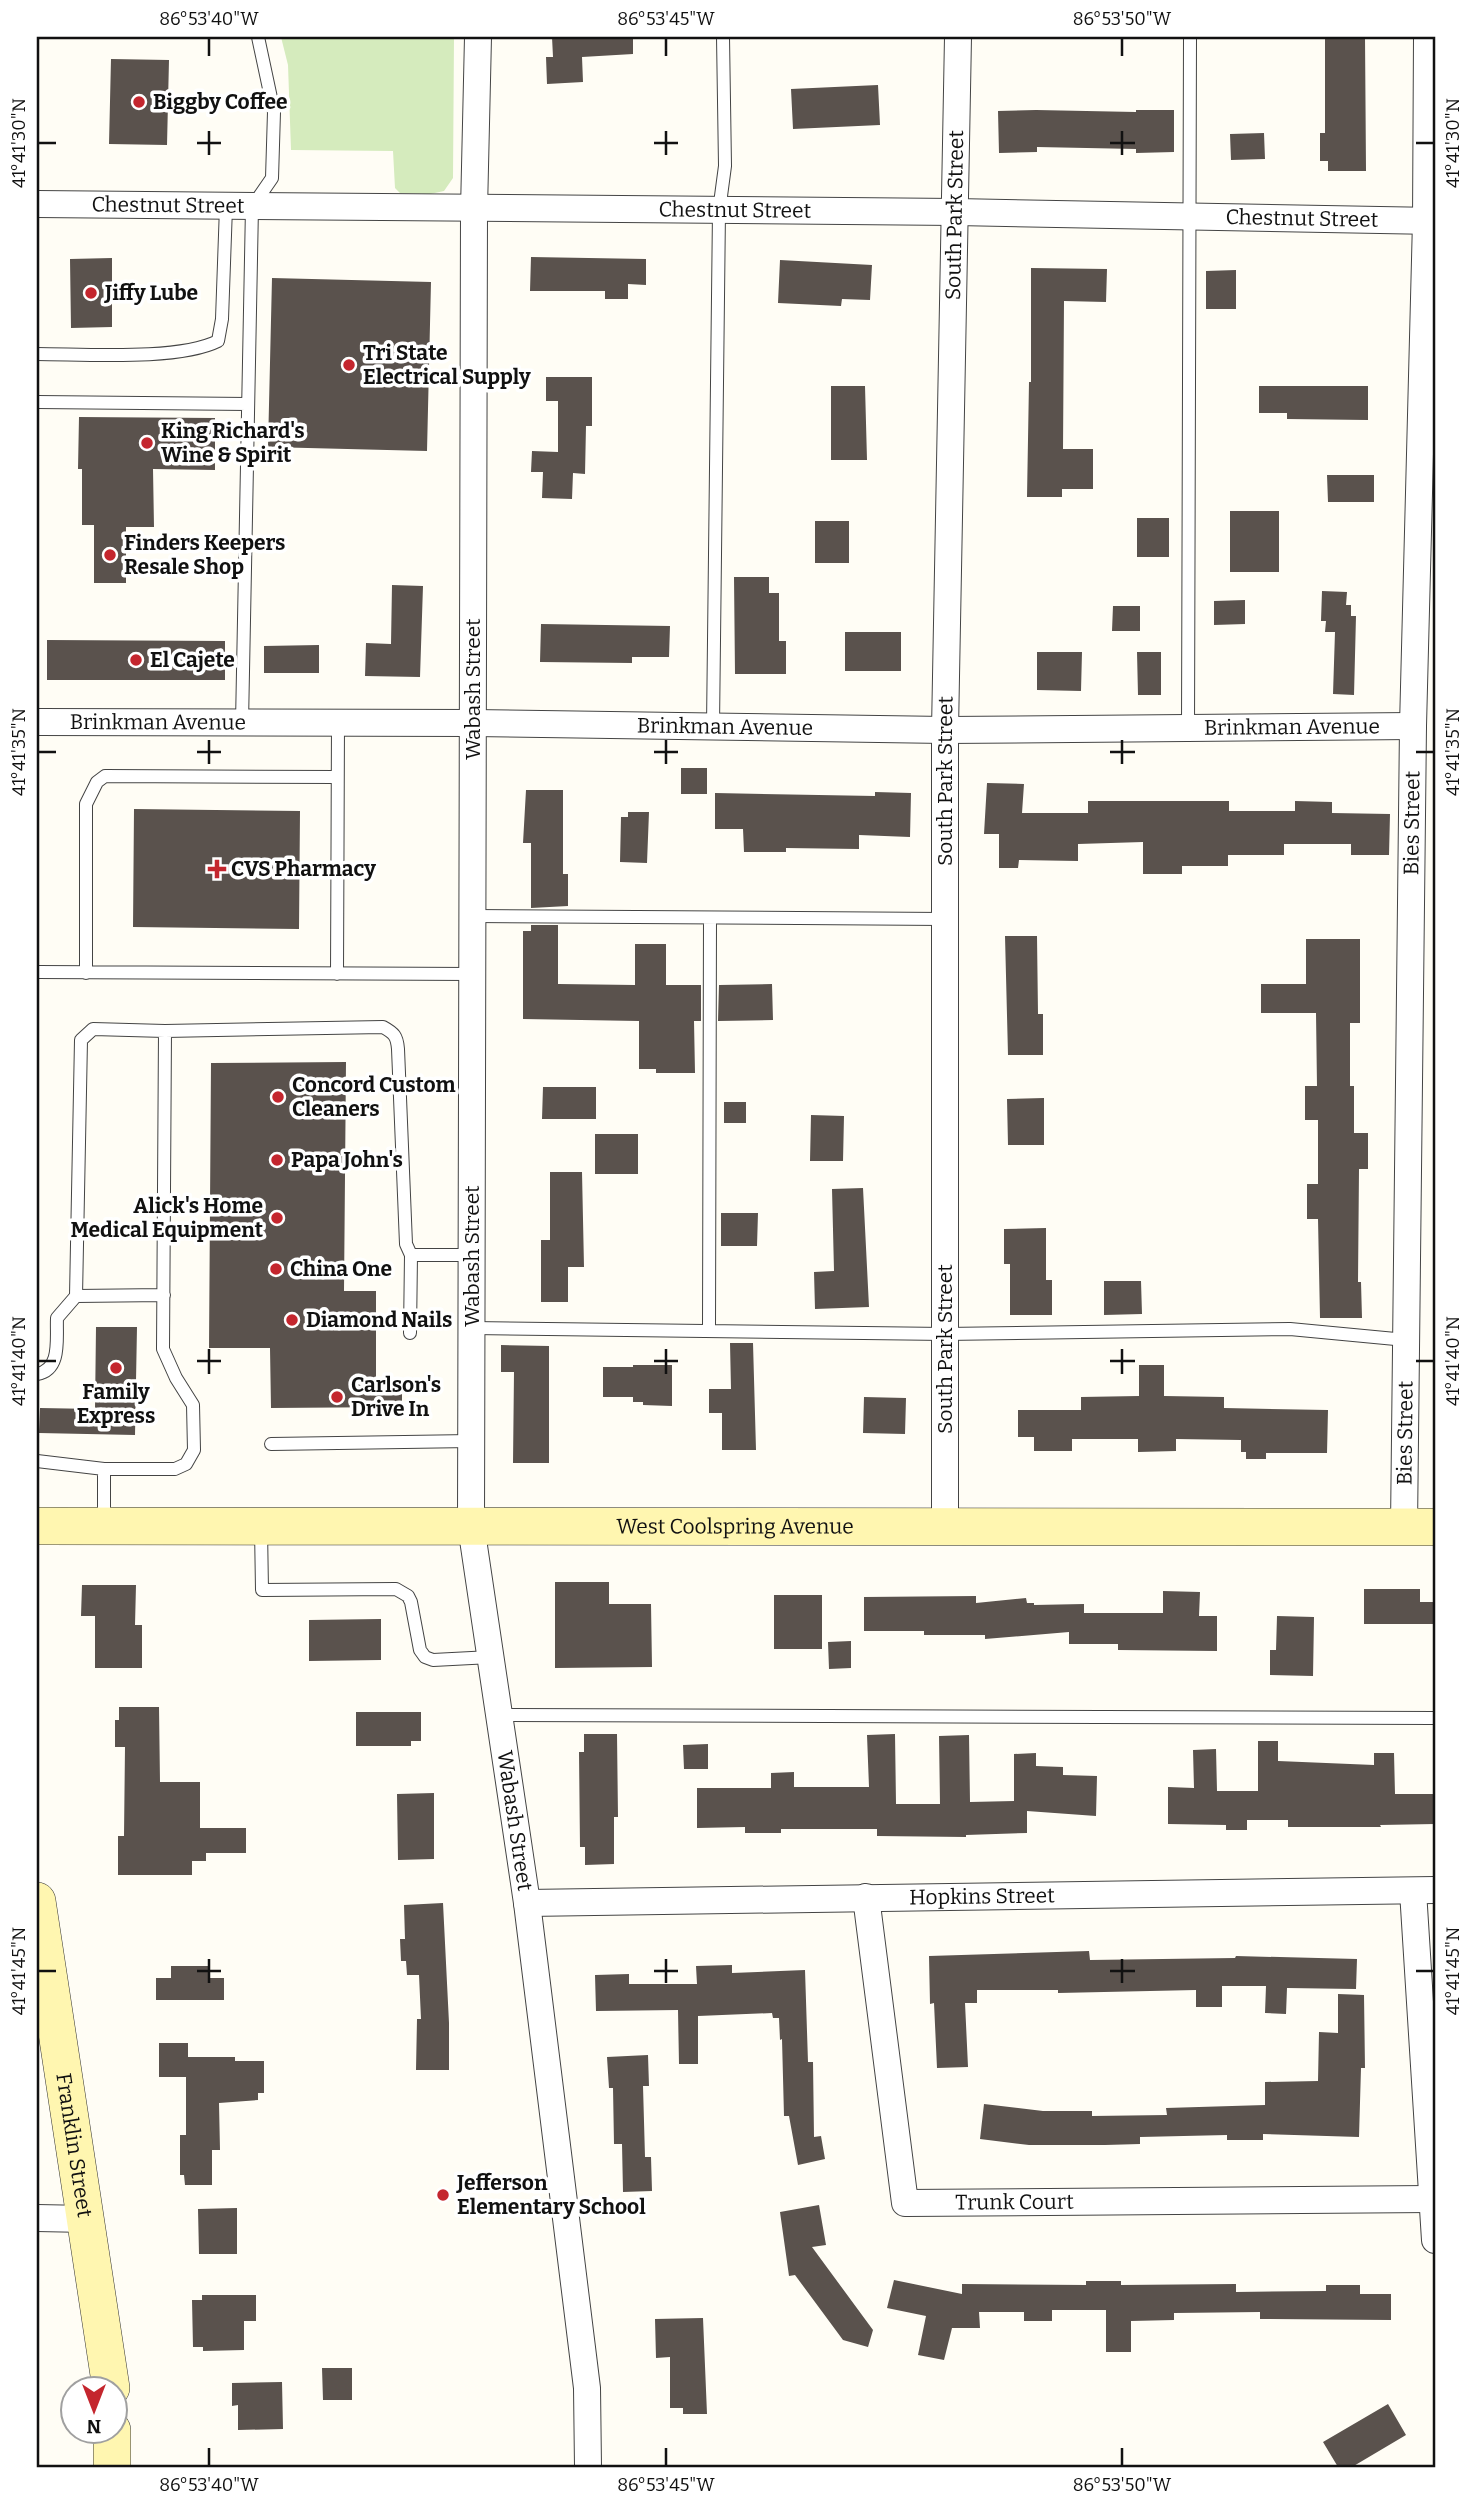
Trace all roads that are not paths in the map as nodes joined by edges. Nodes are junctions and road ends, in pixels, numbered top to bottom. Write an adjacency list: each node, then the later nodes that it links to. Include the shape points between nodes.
1 (258, 37): 9 (lane, via 274,112 272,178)
2 (478, 37): 10 (street, Wabash Street)
3 (723, 37): 11 (lane, via 725,166)
4 (958, 37): 12 (street, South Park Street)
5 (1190, 37): 13 (lane)
6 (1427, 37): 14 (street, Bies Street)
7 (37, 204): 8 (street, Chestnut Street)
8 (226, 207): 9 (street, Chestnut Street); 15 (lane, via 218,341 203,348 139,354)
9 (252, 207): 10 (street, Chestnut Street); 17 (lane)
10 (474, 210): 11 (street, Chestnut Street); 21 (street, Wabash Street)
11 (719, 211): 12 (street, Chestnut Street); 22 (lane)
12 (956, 212): 13 (street, Chestnut Street); 25 (street, South Park Street)
13 (1189, 216): 14 (street, Chestnut Street); 24 (lane)
14 (1430, 221): 23 (street, Bies Street)
15 (37, 354)
16 (37, 402): 17 (lane)
17 (248, 404): 19 (lane)
18 (37, 722): 19 (street, Brinkman Avenue)
19 (242, 723): 20 (street, Brinkman Avenue)
20 (338, 723): 21 (street, Brinkman Avenue); 26 (lane)
21 (473, 723): 22 (street, Brinkman Avenue); 27 (street, Wabash Street)
22 (713, 726): 25 (street, Brinkman Avenue)
23 (1413, 726): 24 (street, Brinkman Avenue); 43 (street, Bies Street)
24 (1188, 728): 25 (street, Brinkman Avenue)
25 (946, 730): 29 (street, South Park Street)
26 (338, 777): 31 (lane, via 105,776 97,782 86,804); 32 (lane)
27 (473, 916): 28 (lane); 33 (street, Wabash Street)
28 (710, 918): 29 (lane); 40 (lane)
29 (946, 919): 42 (street, South Park Street)
30 (37, 972): 31 (lane)
31 (86, 973): 32 (lane)
32 (337, 974): 33 (lane)
33 (472, 974): 36 (street, Wabash Street)
34 (164, 1031): 35 (lane, via 383,1027 394,1032 406,1244); 37 (lane, via 93,1029 81,1040); 38 (lane)
35 (411, 1255): 36 (lane); 41 (lane)
36 (472, 1255): 39 (street, Wabash Street)
37 (76, 1296): 38 (lane); 44 (lane, via 57,1318 55,1362 50,1370)
38 (164, 1296): 48 (lane, via 163,1349 193,1405 194,1450 186,1464 175,1469)
39 (472, 1328): 40 (lane); 45 (street, Wabash Street)
40 (709, 1331): 42 (lane)
41 (410, 1333)
42 (946, 1334): 43 (lane, via 1290,1329); 53 (street, South Park Street)
43 (1406, 1340): 54 (street, Bies Street)
44 (37, 1374)
45 (471, 1441): 46 (lane); 52 (street, Wabash Street)
46 (271, 1444)
47 (37, 1461): 48 (lane)
48 (104, 1469): 50 (lane)
49 (37, 1525): 50 (street, West Coolspring Avenue)
50 (104, 1526): 51 (street, West Coolspring Avenue)
51 (261, 1526): 52 (street, West Coolspring Avenue); 55 (lane, via 262,1590 396,1589 411,1602 425,1657)
52 (471, 1526): 53 (street, West Coolspring Avenue); 55 (street, Wabash Street)
53 (946, 1527): 54 (street, West Coolspring Avenue)
54 (1420, 1527)
55 (491, 1657): 56 (street, Wabash Street)
56 (499, 1715): 57 (lane); 61 (street, Wabash Street)
57 (1435, 1718)
58 (1424, 1891): 59 (street, Hopkins Street); 62 (street)
59 (866, 1897): 61 (street, Hopkins Street); 62 (street, Trunk Court, via 905,2203)
60 (37, 1901): 64 (street, Franklin Street)
61 (527, 1903): 69 (street, Wabash Street, via 587,2388)
62 (1432, 2199): 65 (street)
63 (37, 2218): 64 (street)
64 (87, 2218): 66 (street, Franklin Street)
65 (1435, 2240)
66 (109, 2374)
67 (112, 2444): 68 (street)
68 (112, 2467)
69 (587, 2467)

